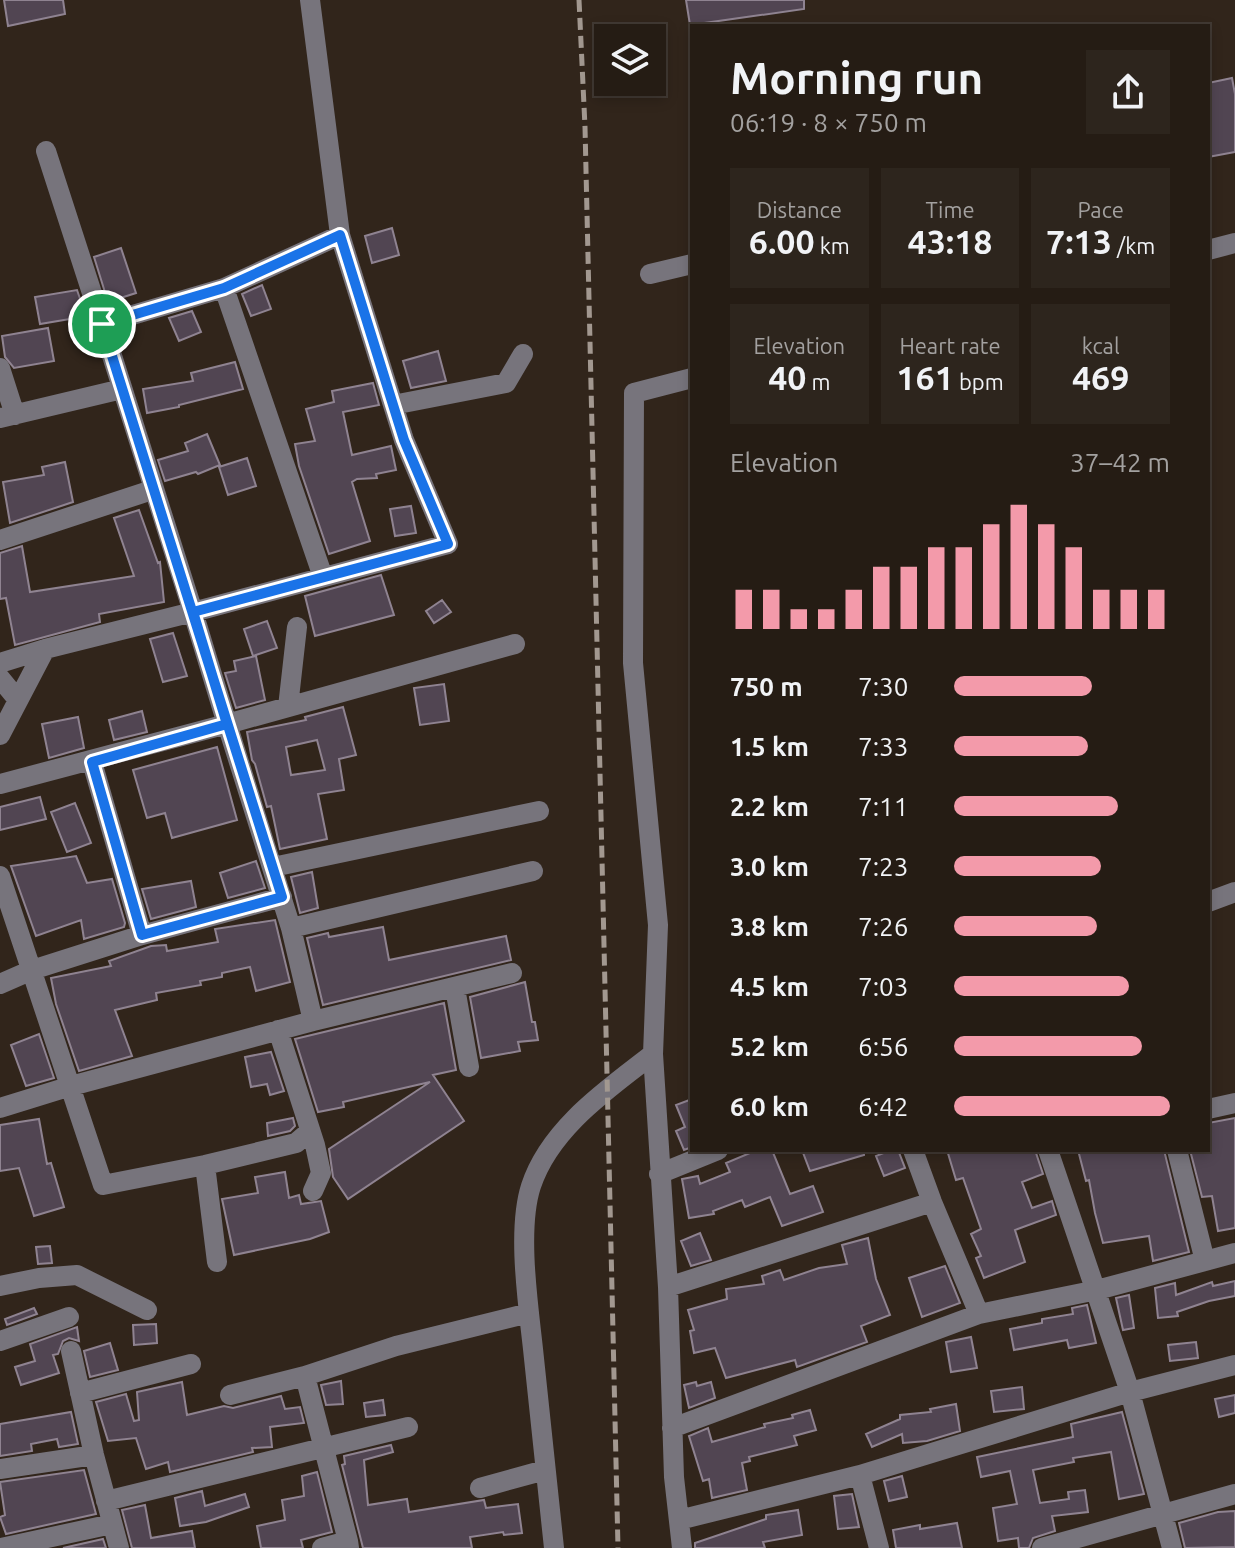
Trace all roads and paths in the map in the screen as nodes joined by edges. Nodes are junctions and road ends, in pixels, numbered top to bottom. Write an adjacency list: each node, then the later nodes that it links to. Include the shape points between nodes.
1 (310, 0): 3 (street)
2 (46, 151): 9 (street)
3 (340, 235): 8 (street); 14 (street)
4 (1235, 243): 5 (street)
5 (1210, 249)
6 (690, 264): 7 (street)
7 (650, 274)
8 (224, 288): 9 (street); 18 (street)
9 (102, 324): 13 (street)
10 (523, 354): 14 (street, via 506,383)
11 (0, 368): 15 (street)
12 (690, 379): 46 (street, via 634,393 633,663 658,925)
13 (122, 389): 15 (street); 16 (street)
14 (393, 405): 18 (street, via 448,544)
15 (7, 417)
16 (152, 490): 17 (street); 19 (street)
17 (0, 540)
18 (323, 577): 19 (street)
19 (193, 612): 22 (street); 27 (street)
20 (297, 627): 26 (street)
21 (515, 644): 26 (street)
22 (45, 649): 23 (street); 25 (street)
23 (0, 663)
24 (0, 678): 25 (street)
25 (18, 700): 28 (street)
26 (288, 707): 27 (street)
27 (227, 724): 29 (street); 32 (street)
28 (0, 735)
29 (92, 762): 30 (street); 39 (street)
30 (0, 784)
31 (539, 811): 32 (street)
32 (273, 867): 36 (street)
33 (533, 871): 38 (street)
34 (0, 876): 40 (street)
35 (1235, 892): 37 (street)
36 (282, 897): 38 (street); 39 (street)
37 (1210, 901)
38 (291, 928): 44 (street)
39 (142, 935): 40 (street)
40 (32, 970): 42 (street); 48 (street)
41 (512, 973): 43 (street)
42 (0, 984)
43 (455, 988): 44 (street); 47 (street)
44 (313, 1021): 45 (street)
45 (278, 1030): 48 (street); 52 (street)
46 (653, 1054): 58 (street); 68 (street, via 585,1107 547,1154 531,1184 525,1215)
47 (469, 1067)
48 (71, 1086): 50 (street); 57 (street, via 103,1185)
49 (1235, 1103): 51 (street)
50 (0, 1108)
51 (1210, 1109)
52 (309, 1132): 57 (street, via 296,1143); 59 (street, via 321,1173)
53 (713, 1152): 58 (street)
54 (914, 1152): 60 (street)
55 (1049, 1152): 66 (street)
56 (1178, 1152): 62 (street)
57 (205, 1165): 63 (street)
58 (659, 1174): 65 (street)
59 (313, 1191)
60 (932, 1202): 65 (street); 69 (street)
61 (1235, 1253): 62 (street)
62 (1205, 1261): 66 (street)
63 (217, 1262)
64 (0, 1286): 67 (street, via 77,1275)
65 (668, 1287): 80 (street)
66 (1097, 1290): 69 (street); 76 (street)
67 (147, 1310)
68 (529, 1313): 75 (street, via 396,1346); 84 (street)
69 (979, 1314): 80 (street)
70 (69, 1317): 71 (street)
71 (0, 1341)
72 (71, 1351): 77 (street)
73 (191, 1364): 77 (street)
74 (1235, 1365): 76 (street)
75 (305, 1376): 78 (street); 81 (street)
76 (1130, 1392): 85 (street); 89 (street)
77 (80, 1393): 82 (street)
78 (230, 1395)
79 (408, 1427): 81 (street)
80 (672, 1428): 90 (street)
81 (324, 1448): 88 (street); 92 (street)
82 (94, 1455): 83 (street); 88 (street)
83 (0, 1469)
84 (545, 1470): 86 (street); 96 (street)
85 (860, 1475): 90 (street); 98 (street)
86 (480, 1488)
87 (1235, 1494): 89 (street)
88 (106, 1501): 91 (street)
89 (1162, 1514): 99 (street); 100 (street)
90 (679, 1520): 97 (street)
91 (112, 1524): 93 (street); 94 (street)
92 (348, 1545): 95 (street)
93 (1, 1548)
94 (119, 1548)
95 (322, 1548)
96 (554, 1548)
97 (682, 1548)
98 (879, 1548)
99 (1042, 1548)
100 (1172, 1548)

